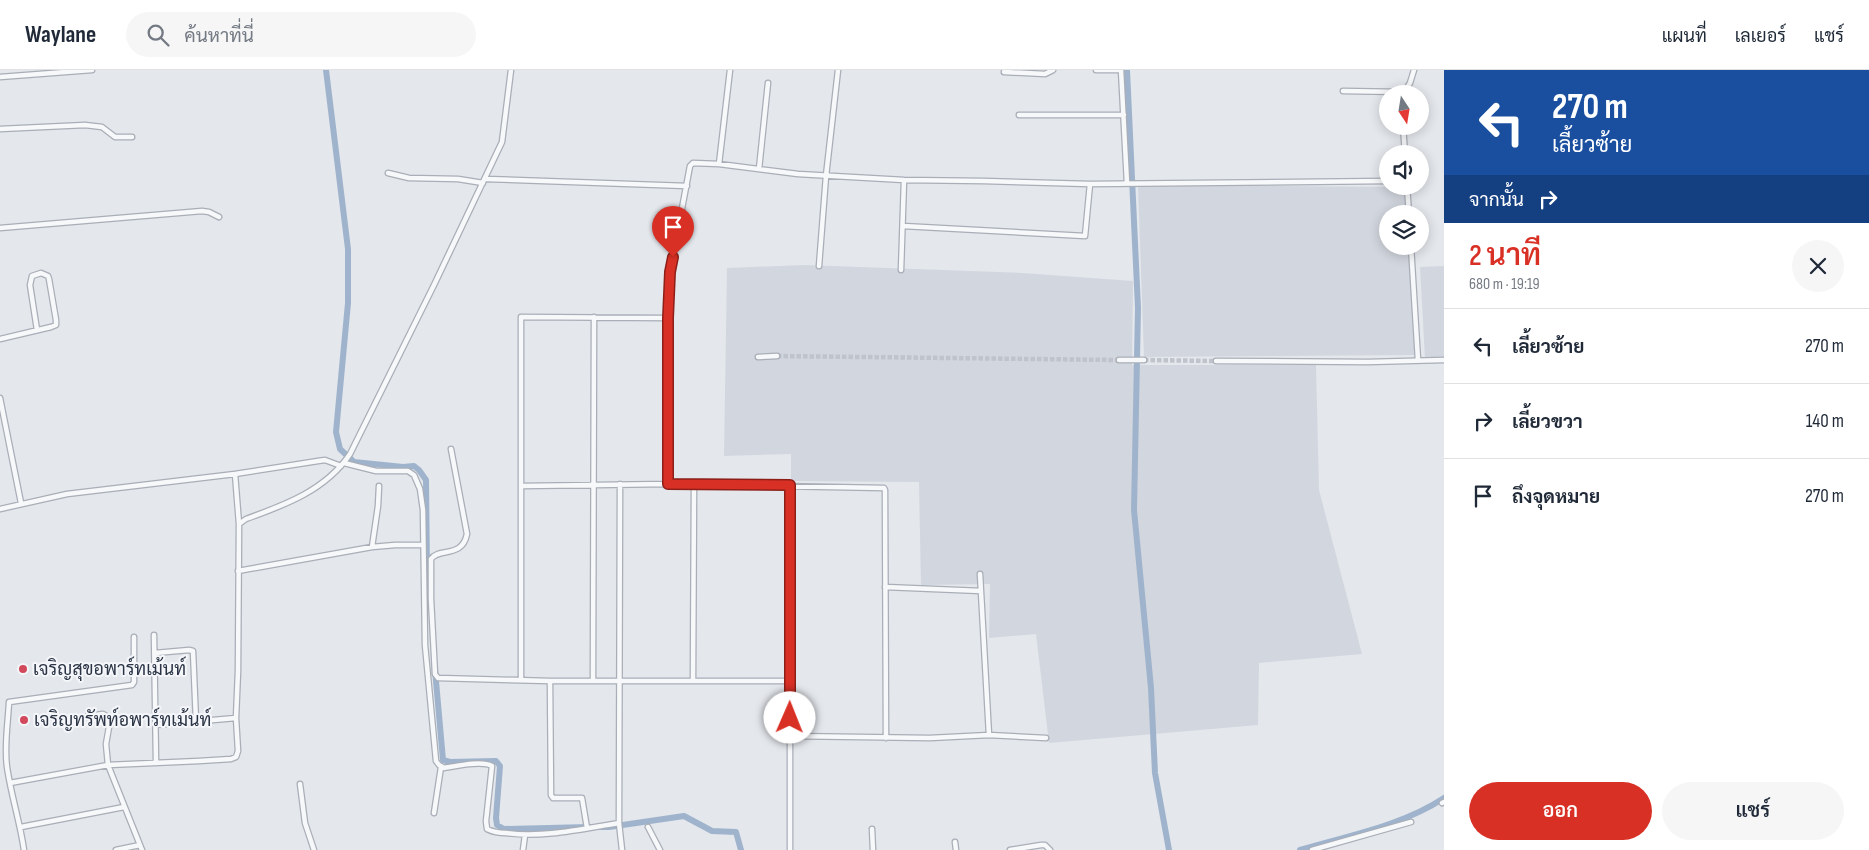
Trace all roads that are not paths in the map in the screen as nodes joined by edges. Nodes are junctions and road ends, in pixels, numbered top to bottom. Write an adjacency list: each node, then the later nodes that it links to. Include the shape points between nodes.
1 (92, 70): 10 (street)
2 (511, 70): 26 (street, via 502,142)
3 (730, 70): 21 (street)
4 (838, 70): 24 (street)
5 (1053, 70): 9 (street, via 1045,74)
6 (1096, 70): 7 (street)
7 (1121, 70): 17 (street)
8 (1414, 70): 14 (street)
9 (1004, 71): 12 (street)
10 (51, 72): 11 (street)
11 (0, 77)
12 (1004, 78)
13 (768, 83): 22 (street)
14 (1409, 85)
15 (1343, 91): 16 (street)
16 (1379, 92)
17 (1124, 114): 18 (street); 28 (street)
18 (1019, 115)
19 (0, 129): 20 (street, via 85,124 102,126 115,137)
20 (132, 137)
21 (720, 164): 22 (street); 30 (street, via 691,164)
22 (759, 169): 24 (street)
23 (388, 173): 26 (street, via 409,178)
24 (826, 176): 25 (street); 35 (street)
25 (904, 180): 29 (street); 32 (street)
26 (484, 181): 30 (street); 50 (street)
27 (1379, 181): 28 (street)
28 (1131, 183): 29 (street)
29 (1090, 184): 32 (street, via 1085,236)
30 (687, 186): 38 (street, via 670,272)
31 (219, 218): 33 (street, via 202,212)
32 (903, 226): 36 (street)
33 (0, 228)
34 (1412, 255): 45 (street)
35 (819, 266)
36 (901, 270)
37 (594, 317): 38 (street); 52 (street); 58 (street, via 521,317)
38 (668, 318): 54 (street)
39 (37, 330): 39 (street, via 30,285 32,276 41,273 49,279 56,323); 40 (street)
40 (0, 339)
41 (777, 356): 42 (street)
42 (758, 357)
43 (1119, 360): 44 (street)
44 (1141, 360)
45 (1418, 360): 46 (street); 47 (street)
46 (1444, 360)
47 (1216, 361)
48 (0, 398): 59 (street)
49 (451, 449): 71 (street, via 468,534 456,550 431,559 435,674 446,679)
50 (343, 463): 51 (street, via 318,460); 61 (street, via 313,490); 62 (street, via 376,470 411,472 421,494)
51 (235, 474): 59 (street, via 89,491); 61 (street)
52 (592, 484): 53 (street); 58 (street); 74 (street)
53 (620, 484): 54 (street); 72 (street)
54 (668, 484): 55 (street)
55 (694, 484): 56 (street); 75 (street)
56 (790, 485): 66 (street, via 884,488); 76 (street)
57 (379, 486): 63 (street)
58 (522, 486): 71 (street)
59 (21, 503): 60 (street)
60 (0, 509)
61 (240, 524): 64 (street)
62 (423, 545): 63 (street); 89 (street, via 424,645 436,761)
63 (372, 547): 64 (street)
64 (238, 571): 78 (street)
65 (980, 574): 67 (street)
66 (885, 587): 67 (street); 83 (street)
67 (981, 591): 81 (street)
68 (154, 635): 70 (street)
69 (134, 637): 85 (street, via 132,685 9,702)
70 (155, 653): 79 (street, via 193,651); 80 (street)
71 (521, 680): 73 (street)
72 (620, 680): 74 (street); 75 (street); 95 (street)
73 (550, 681): 74 (street); 98 (street, via 551,795 553,798 582,798)
74 (593, 681)
75 (693, 681): 76 (street)
76 (790, 681): 82 (street)
77 (88, 716): 88 (street, via 103,714 108,717)
78 (236, 718): 79 (street); 87 (street, via 236,757)
79 (196, 721): 80 (street)
80 (156, 725): 87 (street)
81 (989, 735): 83 (street); 84 (street)
82 (789, 736): 83 (street); 109 (street)
83 (886, 738)
84 (1046, 738)
85 (6, 758): 86 (street); 90 (street)
86 (0, 759)
87 (156, 762): 88 (street)
88 (108, 765): 90 (street); 92 (street)
89 (441, 767): 93 (street); 100 (street, via 492,766 487,829)
90 (10, 783): 96 (street)
91 (300, 784): 105 (street, via 305,823)
92 (124, 808): 96 (street); 102 (street)
93 (434, 814)
94 (1411, 822): 114 (street)
95 (619, 825): 98 (street); 107 (street)
96 (20, 827): 103 (street)
97 (648, 827): 108 (street)
98 (587, 828): 100 (street)
99 (872, 829): 110 (street)
100 (525, 836): 106 (street)
101 (955, 842): 111 (street)
102 (141, 848): 104 (street)
103 (24, 850)
104 (116, 850)
105 (314, 850)
106 (523, 850)
107 (622, 850)
108 (660, 850)
109 (790, 850)
110 (874, 850)
111 (956, 850)
112 (1010, 850): 113 (street, via 1045,845)
113 (1050, 850)
114 (1312, 850)

